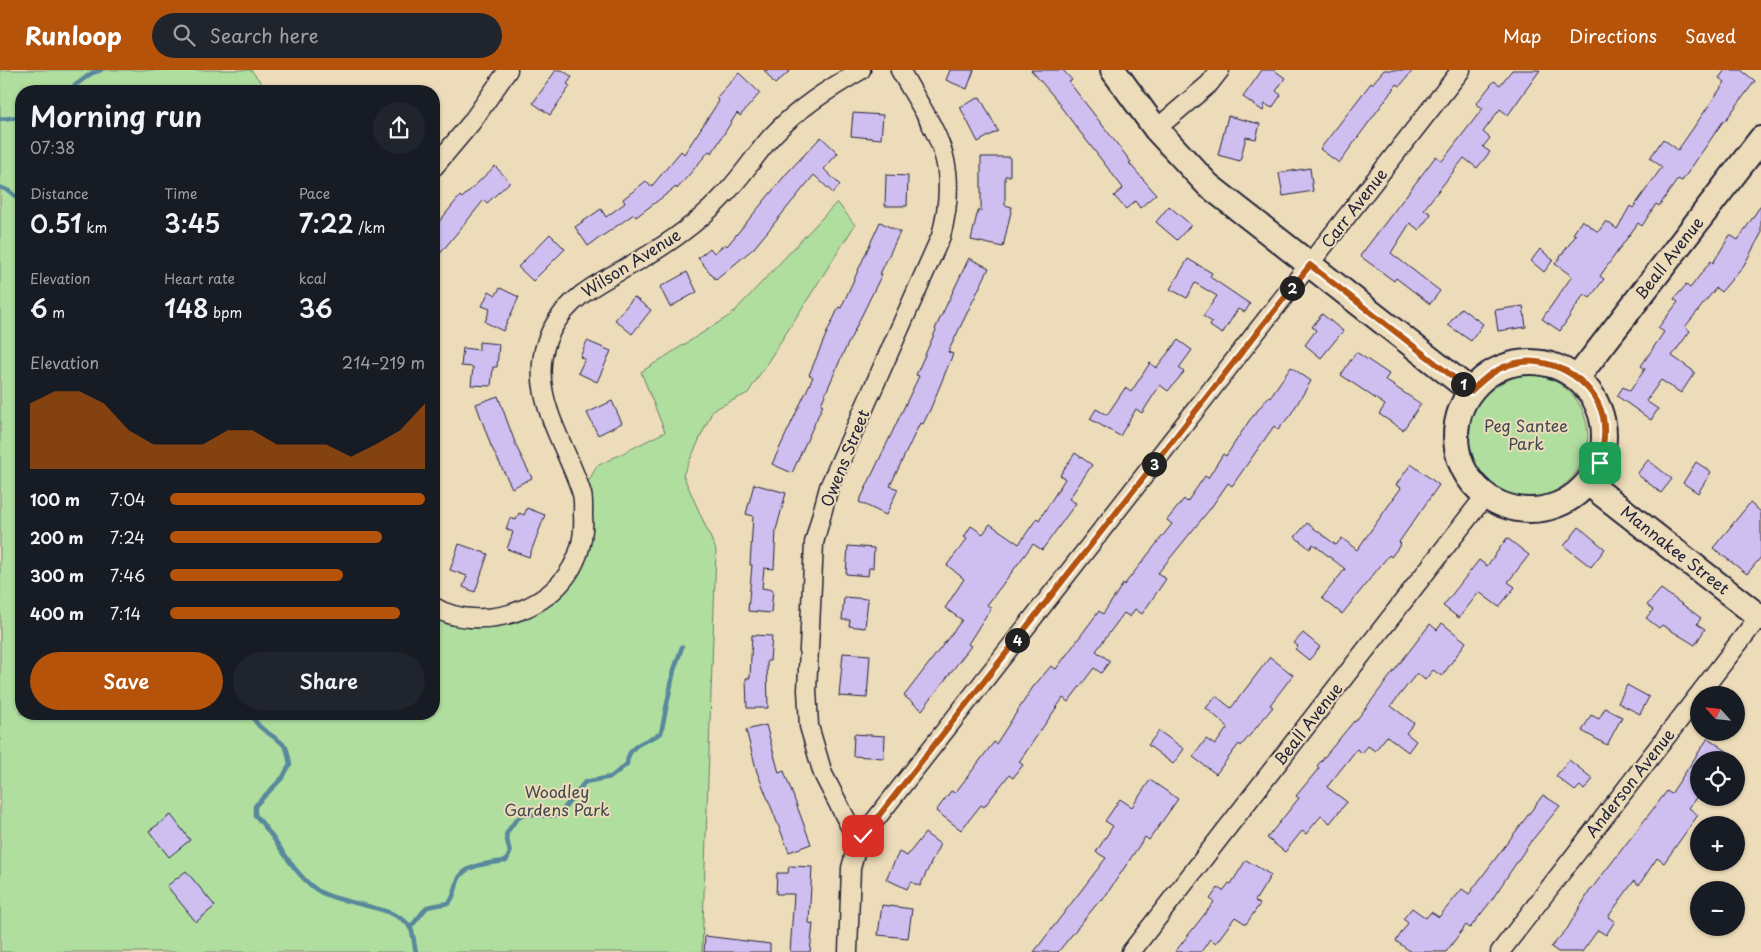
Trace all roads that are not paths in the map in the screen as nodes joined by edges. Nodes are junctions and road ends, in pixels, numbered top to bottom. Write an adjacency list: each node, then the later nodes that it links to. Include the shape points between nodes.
1 (508, 70): 9 (street, via 471,124)
2 (861, 70): 15 (street, Wilson Avenue, via 809,102 780,128 703,215 653,252 590,286 574,300 551,331 541,364 546,407 582,493 584,532 574,565 540,602 508,616 473,619)
3 (900, 70): 17 (street, Owens Street, via 943,147 949,206 941,236 829,486 814,543 811,593 806,690 809,726 823,774)
4 (1113, 70): 7 (street)
5 (1220, 70): 7 (street, via 1209,84)
6 (1461, 70): 10 (street, Carr Avenue)
7 (1156, 128): 10 (street, via 1208,185)
8 (1761, 139): 11 (street, Beall Avenue)
9 (440, 160)
10 (1310, 265): 12 (street); 17 (street, Carr Avenue)
11 (1577, 378): 12 (street, via 1556,366 1533,362 1510,364 1488,374); 13 (street, via 1593,395 1602,416 1605,440 1600,463)
12 (1471, 391): 14 (street, via 1460,411 1456,434 1458,450 1469,478)
13 (1588, 483): 14 (street, via 1571,499 1550,508 1520,510 1505,507); 16 (street, Mannakee Street)
14 (1485, 496): 19 (street, Beall Avenue)
15 (440, 609)
16 (1760, 616): 20 (street, Anderson Avenue)
17 (858, 842): 18 (street, via 851,868)
18 (848, 952)
19 (1132, 952)
20 (1500, 952)

